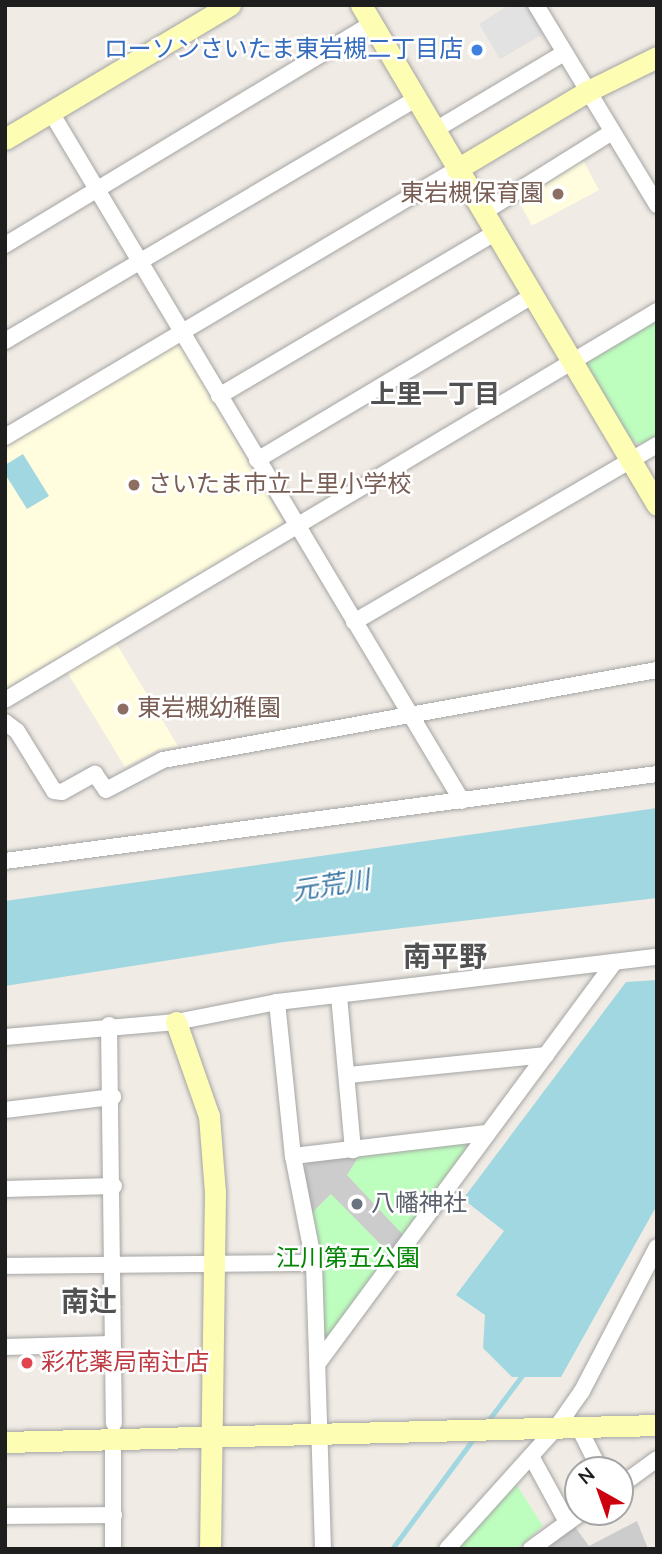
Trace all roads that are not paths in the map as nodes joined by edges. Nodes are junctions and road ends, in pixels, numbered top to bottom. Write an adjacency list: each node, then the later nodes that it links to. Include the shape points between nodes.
1 (230, 5): 9 (street)
2 (361, 5): 4 (street)
3 (536, 5): 5 (street)
4 (373, 24): 8 (street); 15 (street)
5 (564, 53): 7 (street); 10 (street)
6 (657, 57): 7 (street)
7 (588, 91): 11 (street); 13 (street)
8 (416, 99): 10 (street); 20 (street)
9 (52, 114): 12 (street); 15 (street)
10 (435, 130): 13 (street)
11 (612, 132): 14 (street); 17 (street)
12 (5, 139)
13 (457, 169): 17 (street); 23 (street)
14 (650, 181): 16 (street)
15 (97, 191): 19 (street); 20 (street)
16 (657, 205)
17 (484, 212): 18 (street)
18 (496, 232): 21 (street); 26 (street)
19 (5, 245)
20 (138, 260): 23 (street); 24 (street)
21 (534, 295): 25 (street); 30 (street)
22 (657, 311): 25 (street)
23 (181, 333): 26 (street); 27 (street)
24 (5, 341)
25 (571, 361): 29 (street); 32 (street)
26 (219, 396): 30 (street)
27 (5, 437)
28 (657, 445): 29 (street)
29 (629, 459): 31 (street); 33 (street)
30 (257, 460): 32 (street)
31 (657, 505)
32 (296, 527): 33 (street); 35 (street)
33 (355, 622): 36 (street)
34 (657, 670): 36 (street)
35 (5, 700)
36 (410, 716): 37 (street, via 163,760 106,790 95,774 62,792 54,791 18,731); 39 (street)
37 (5, 722)
38 (657, 774): 39 (street)
39 (462, 801): 40 (street)
40 (5, 861)
41 (657, 957): 42 (street)
42 (613, 964): 43 (street); 48 (street)
43 (339, 996): 44 (street); 49 (street)
44 (277, 1002): 45 (street); 54 (street)
45 (176, 1021): 46 (street); 61 (street, via 209,1116 215,1192)
46 (109, 1025): 47 (street); 50 (street)
47 (5, 1037)
48 (546, 1055): 49 (street); 52 (street)
49 (349, 1075): 53 (street)
50 (113, 1097): 51 (street); 55 (street)
51 (5, 1110)
52 (486, 1133): 53 (street); 64 (street)
53 (353, 1150): 54 (street)
54 (293, 1156): 59 (street)
55 (114, 1186): 56 (street); 58 (street)
56 (5, 1189)
57 (657, 1247): 68 (street, via 582,1391)
58 (113, 1263): 60 (street); 61 (street); 62 (street)
59 (314, 1263): 61 (street); 64 (street)
60 (5, 1266)
61 (213, 1266): 69 (street)
62 (111, 1344): 63 (street); 65 (street)
63 (5, 1347)
64 (318, 1363): 70 (street)
65 (114, 1423)
66 (657, 1425): 67 (street)
67 (579, 1427): 68 (street); 74 (street)
68 (556, 1428): 70 (street); 73 (street)
69 (212, 1437): 70 (street); 71 (street); 82 (street)
70 (320, 1437): 83 (street)
71 (5, 1442)
72 (113, 1451): 77 (street)
73 (531, 1455): 79 (street); 84 (street)
74 (593, 1456)
75 (657, 1458): 76 (street)
76 (634, 1475)
77 (114, 1515): 78 (street); 81 (street)
78 (5, 1516)
79 (564, 1516)
80 (564, 1524): 85 (street)
81 (113, 1549)
82 (210, 1549)
83 (323, 1549)
84 (447, 1549)
85 (531, 1549)

